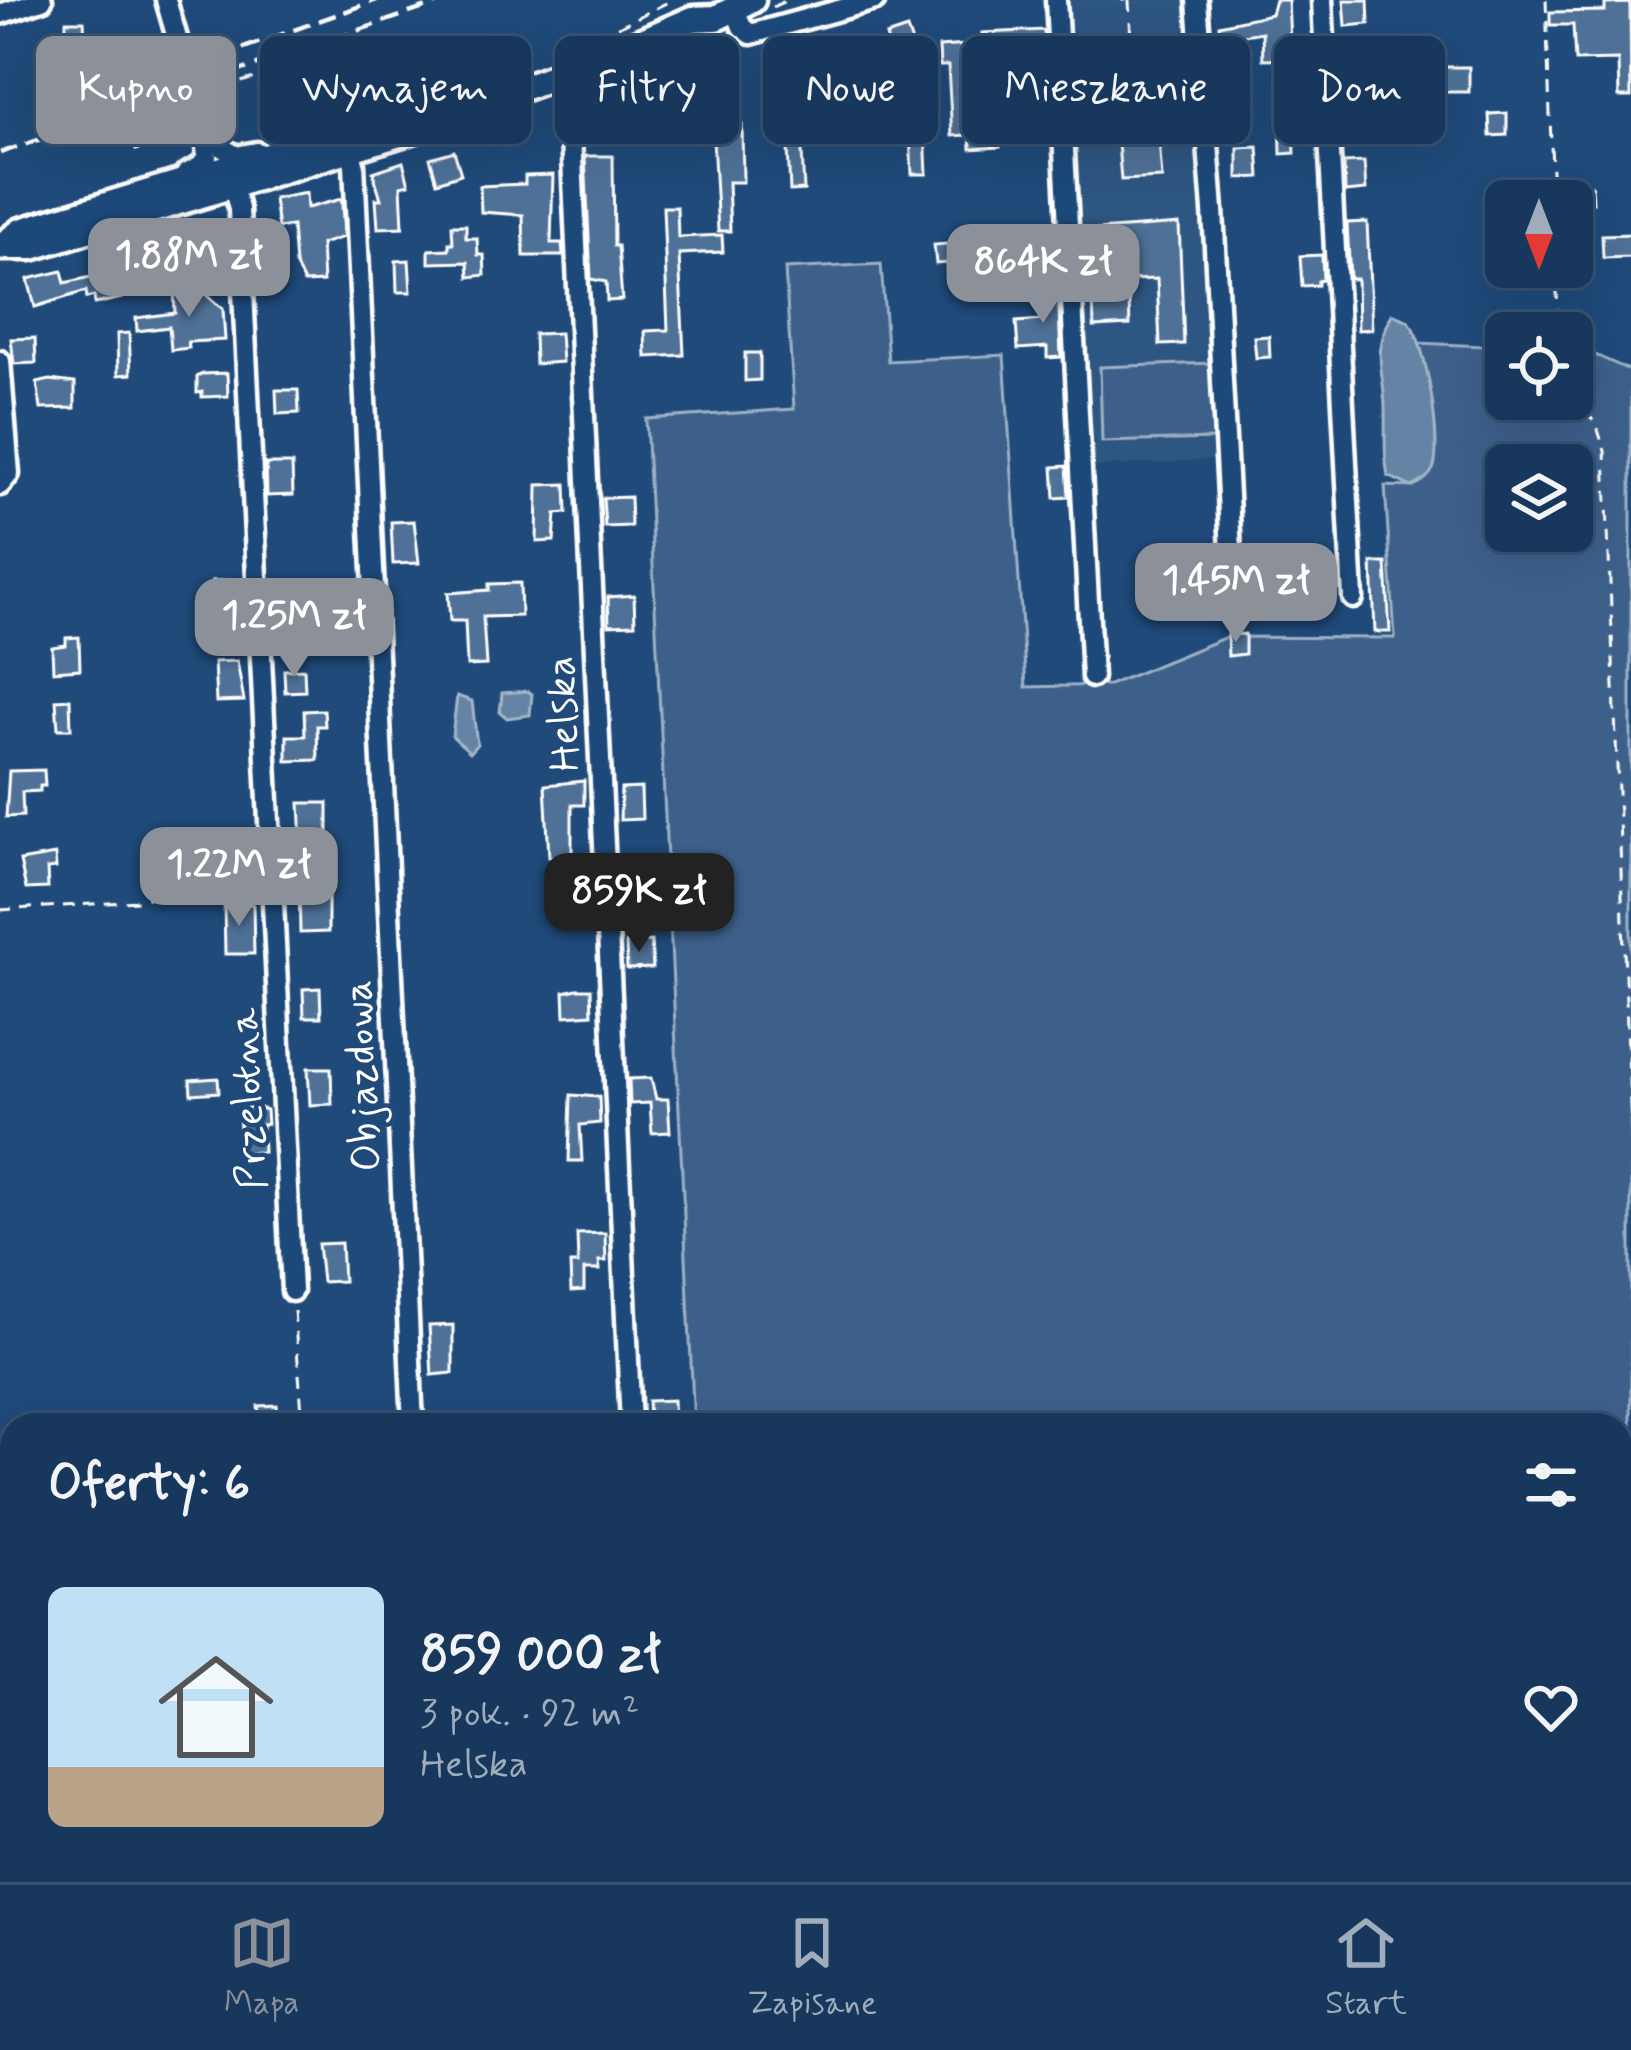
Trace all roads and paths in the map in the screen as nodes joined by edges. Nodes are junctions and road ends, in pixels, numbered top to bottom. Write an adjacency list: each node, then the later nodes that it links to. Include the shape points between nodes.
1 (42, 0): 11 (street)
2 (166, 0): 12 (street)
3 (874, 0): 9 (street, via 752,34 742,27)
4 (1056, 0): 31 (street)
5 (1125, 0): 14 (path)
6 (1197, 0): 29 (street)
7 (1322, 0): 30 (street)
8 (1546, 0): 22 (path)
9 (743, 5): 10 (main road, via 716,18)
10 (702, 9): 13 (main road)
11 (0, 14)
12 (180, 36)
13 (643, 36)
14 (1129, 36)
15 (208, 144): 24 (street, via 200,166 74,207)
16 (221, 144): 17 (street, via 236,156)
17 (277, 144)
18 (308, 144): 24 (main road)
19 (369, 144): 21 (main road)
20 (571, 144): 38 (street, Helska)
21 (350, 150): 23 (main road); 37 (street, Objazdowa)
22 (1552, 180)
23 (233, 186): 25 (main road, via 32,247); 32 (street, Przelotna)
24 (59, 220): 25 (main road)
25 (0, 246)
26 (0, 361): 28 (street, via 9,474)
27 (1593, 420): 34 (path, via 1605,451)
28 (0, 485)
29 (1232, 571)
30 (1353, 598)
31 (1092, 677)
32 (269, 841): 33 (path, via 214,851 166,892 139,901); 35 (street, Przelotna)
33 (0, 910)
34 (1631, 1132)
35 (292, 1291): 36 (path)
36 (302, 1413)
37 (411, 1413)
38 (630, 1413)

